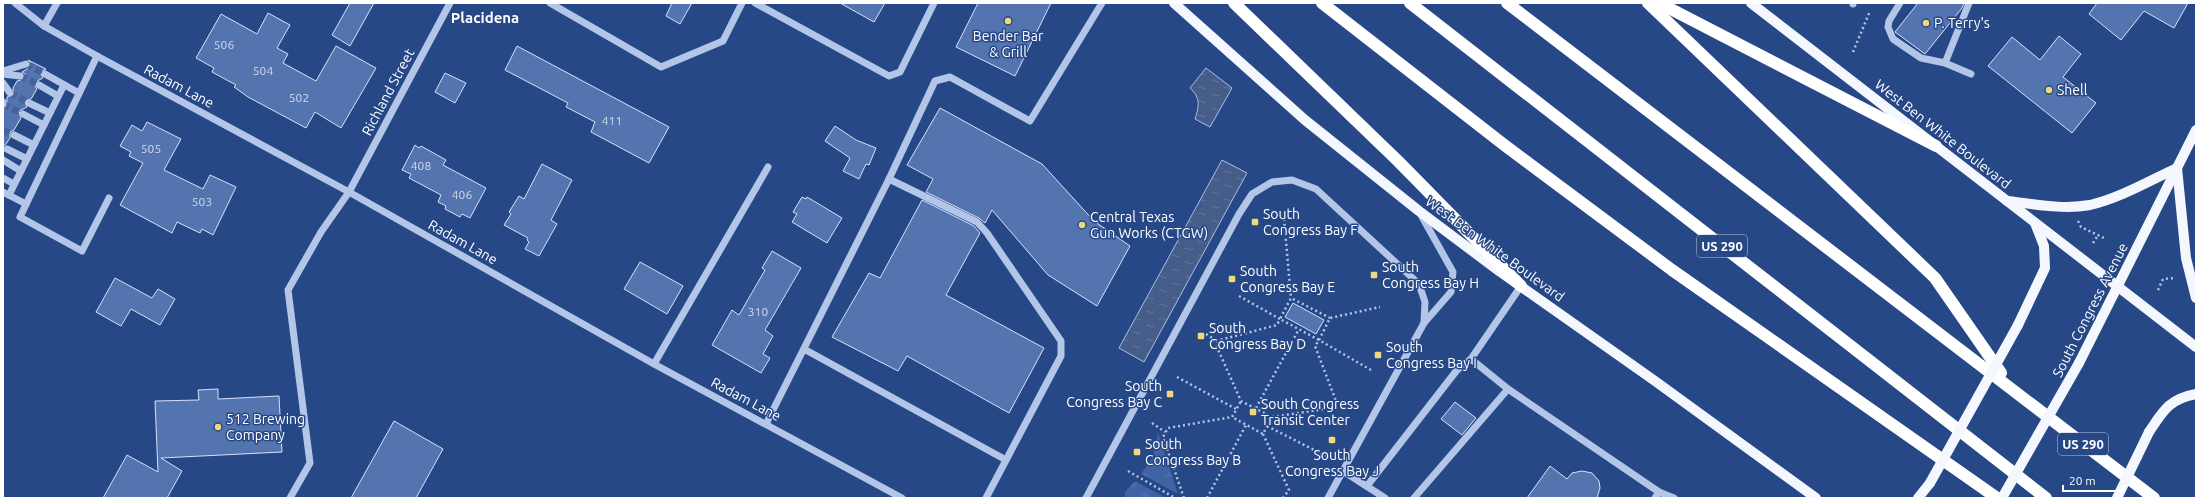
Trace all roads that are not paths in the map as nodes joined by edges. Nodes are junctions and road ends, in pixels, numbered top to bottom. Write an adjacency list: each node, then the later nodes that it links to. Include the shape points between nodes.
1 (15, 3): 19 (street, Radam Lane)
2 (56, 3): 19 (street)
3 (450, 3): 50 (street, Richland Street)
4 (550, 3): 5 (street, via 661,67 723,41)
5 (742, 3)
6 (755, 3): 7 (street, via 889,76 900,72)
7 (934, 3)
8 (1102, 3): 48 (street, via 1030,121 950,77 935,81)
9 (1174, 3): 55 (main road, West Ben White Boulevard, via 1305,120)
10 (1234, 3): 57 (highway, via 1398,161)
11 (1322, 3): 83 (highway, via 1503,144 1666,266)
12 (1410, 3): 85 (highway, US 290)
13 (1507, 3): 66 (highway, US 290)
14 (1648, 3): 66 (highway, via 1935,278)
15 (1659, 3): 40 (highway)
16 (1751, 3): 40 (main road, West Ben White Boulevard)
17 (1900, 3): 21 (street, via 1888,27 1893,39 1921,58)
18 (1969, 3): 21 (street)
19 (44, 26): 20 (street, Radam Lane)
20 (97, 56): 31 (street); 50 (street, Radam Lane)
21 (1945, 63): 25 (street)
22 (26, 64): 23 (street)
23 (3, 72): 26 (street)
24 (45, 74): 29 (street)
25 (1971, 74)
26 (20, 76)
27 (3, 83): 30 (street)
28 (39, 85): 32 (street)
29 (64, 85): 31 (street); 32 (street)
30 (10, 93)
31 (80, 93): 54 (street)
32 (58, 96): 34 (street)
33 (29, 103): 34 (street)
34 (50, 113): 36 (street)
35 (23, 114): 36 (street)
36 (44, 125): 39 (street)
37 (2196, 130): 45 (main road, South Congress Avenue)
38 (14, 135): 39 (street)
39 (34, 145): 42 (street)
40 (1936, 146): 53 (main road, West Ben White Boulevard)
41 (7, 149): 42 (street)
42 (27, 159): 46 (street)
43 (3, 160): 46 (street)
44 (768, 166): 64 (street)
45 (2177, 168): 53 (main road, via 2111,199 2089,205 2066,207); 58 (main road, South Congress Avenue); 59 (main road, via 2186,258)
46 (21, 171): 49 (street)
47 (3, 178): 49 (street)
48 (889, 179): 62 (street); 69 (street, via 977,222 988,232 1061,341 1061,356)
49 (14, 184): 51 (street)
50 (349, 192): 64 (street, Radam Lane); 73 (street, Richland Street, via 321,232 288,290 310,463)
51 (6, 194): 54 (street)
52 (109, 198): 54 (street, via 82,251 20,217)
53 (2006, 201): 56 (main road, West Ben White Boulevard)
54 (26, 204)
55 (1419, 211): 57 (main road, West Ben White Boulevard); 60 (street, via 1453,272 1451,292)
56 (2035, 222): 58 (main road, West Ben White Boulevard); 82 (main road, bridge, via 2044,246 2045,268 2018,325 1930,483)
57 (1521, 286): 63 (street); 81 (main road, West Ben White Boulevard)
58 (2118, 288): 61 (main road, West Ben White Boulevard); 84 (main road, South Congress Avenue, bridge, via 2079,363)
59 (2196, 298)
60 (1424, 323): 70 (street); 76 (street, via 1425,302 1419,284 1316,189 1292,180 1272,182 1252,194 1239,214)
61 (2196, 347)
62 (804, 349): 68 (street); 69 (street)
63 (1471, 359): 65 (street); 71 (street, via 1457,370)
64 (654, 364): 68 (street, Radam Lane)
65 (1508, 389): 72 (street); 79 (street)
66 (2012, 389): 87 (highway, US 290)
67 (2196, 394): 86 (main road, bridge, via 2176,400 2164,410 2149,432)
68 (766, 424): 74 (street, Radam Lane)
69 (1006, 460): 75 (street)
70 (1343, 470): 71 (street); 77 (street)
71 (1368, 486): 78 (street)
72 (1657, 495): 80 (street)
73 (290, 498)
74 (902, 498)
75 (986, 498)
76 (1086, 498)
77 (1328, 498)
78 (1385, 498)
79 (1414, 498)
80 (1674, 498)
81 (1816, 498)
82 (1918, 498)
83 (1997, 498)
84 (2002, 498)
85 (2046, 498)
86 (2117, 498)
87 (2154, 498)

